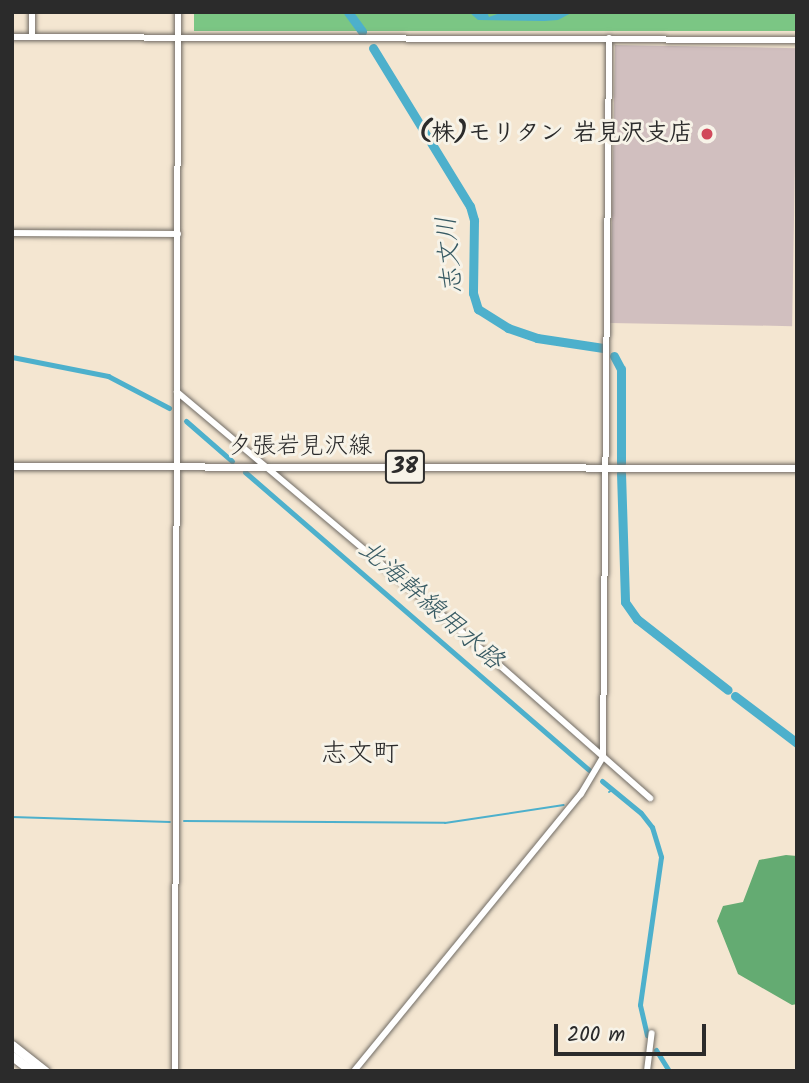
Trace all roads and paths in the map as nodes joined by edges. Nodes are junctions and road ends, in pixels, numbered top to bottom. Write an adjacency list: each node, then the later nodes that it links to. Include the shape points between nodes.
1 (32, 12): 4 (street)
2 (178, 12): 5 (street)
3 (12, 37): 4 (street)
4 (32, 37): 5 (street)
5 (179, 38): 6 (street); 9 (street)
6 (609, 38): 7 (street); 14 (street)
7 (797, 40)
8 (12, 233): 9 (street)
9 (178, 234): 10 (street)
10 (177, 392): 12 (street); 13 (street)
11 (12, 466): 12 (main road, 夕張岩見沢線 / 38)
12 (176, 467): 13 (main road, 夕張岩見沢線 / 38); 23 (street)
13 (267, 467): 14 (main road, 夕張岩見沢線 / 38); 16 (street)
14 (607, 468): 15 (main road, 夕張岩見沢線 / 38); 16 (street)
15 (797, 468)
16 (603, 757): 17 (street); 24 (street, via 581,794)
17 (650, 798)
18 (652, 1032): 25 (street)
19 (12, 1045): 22 (highway)
20 (12, 1056): 21 (highway)
21 (32, 1071)
22 (45, 1071)
23 (176, 1071)
24 (354, 1071)
25 (647, 1071)

